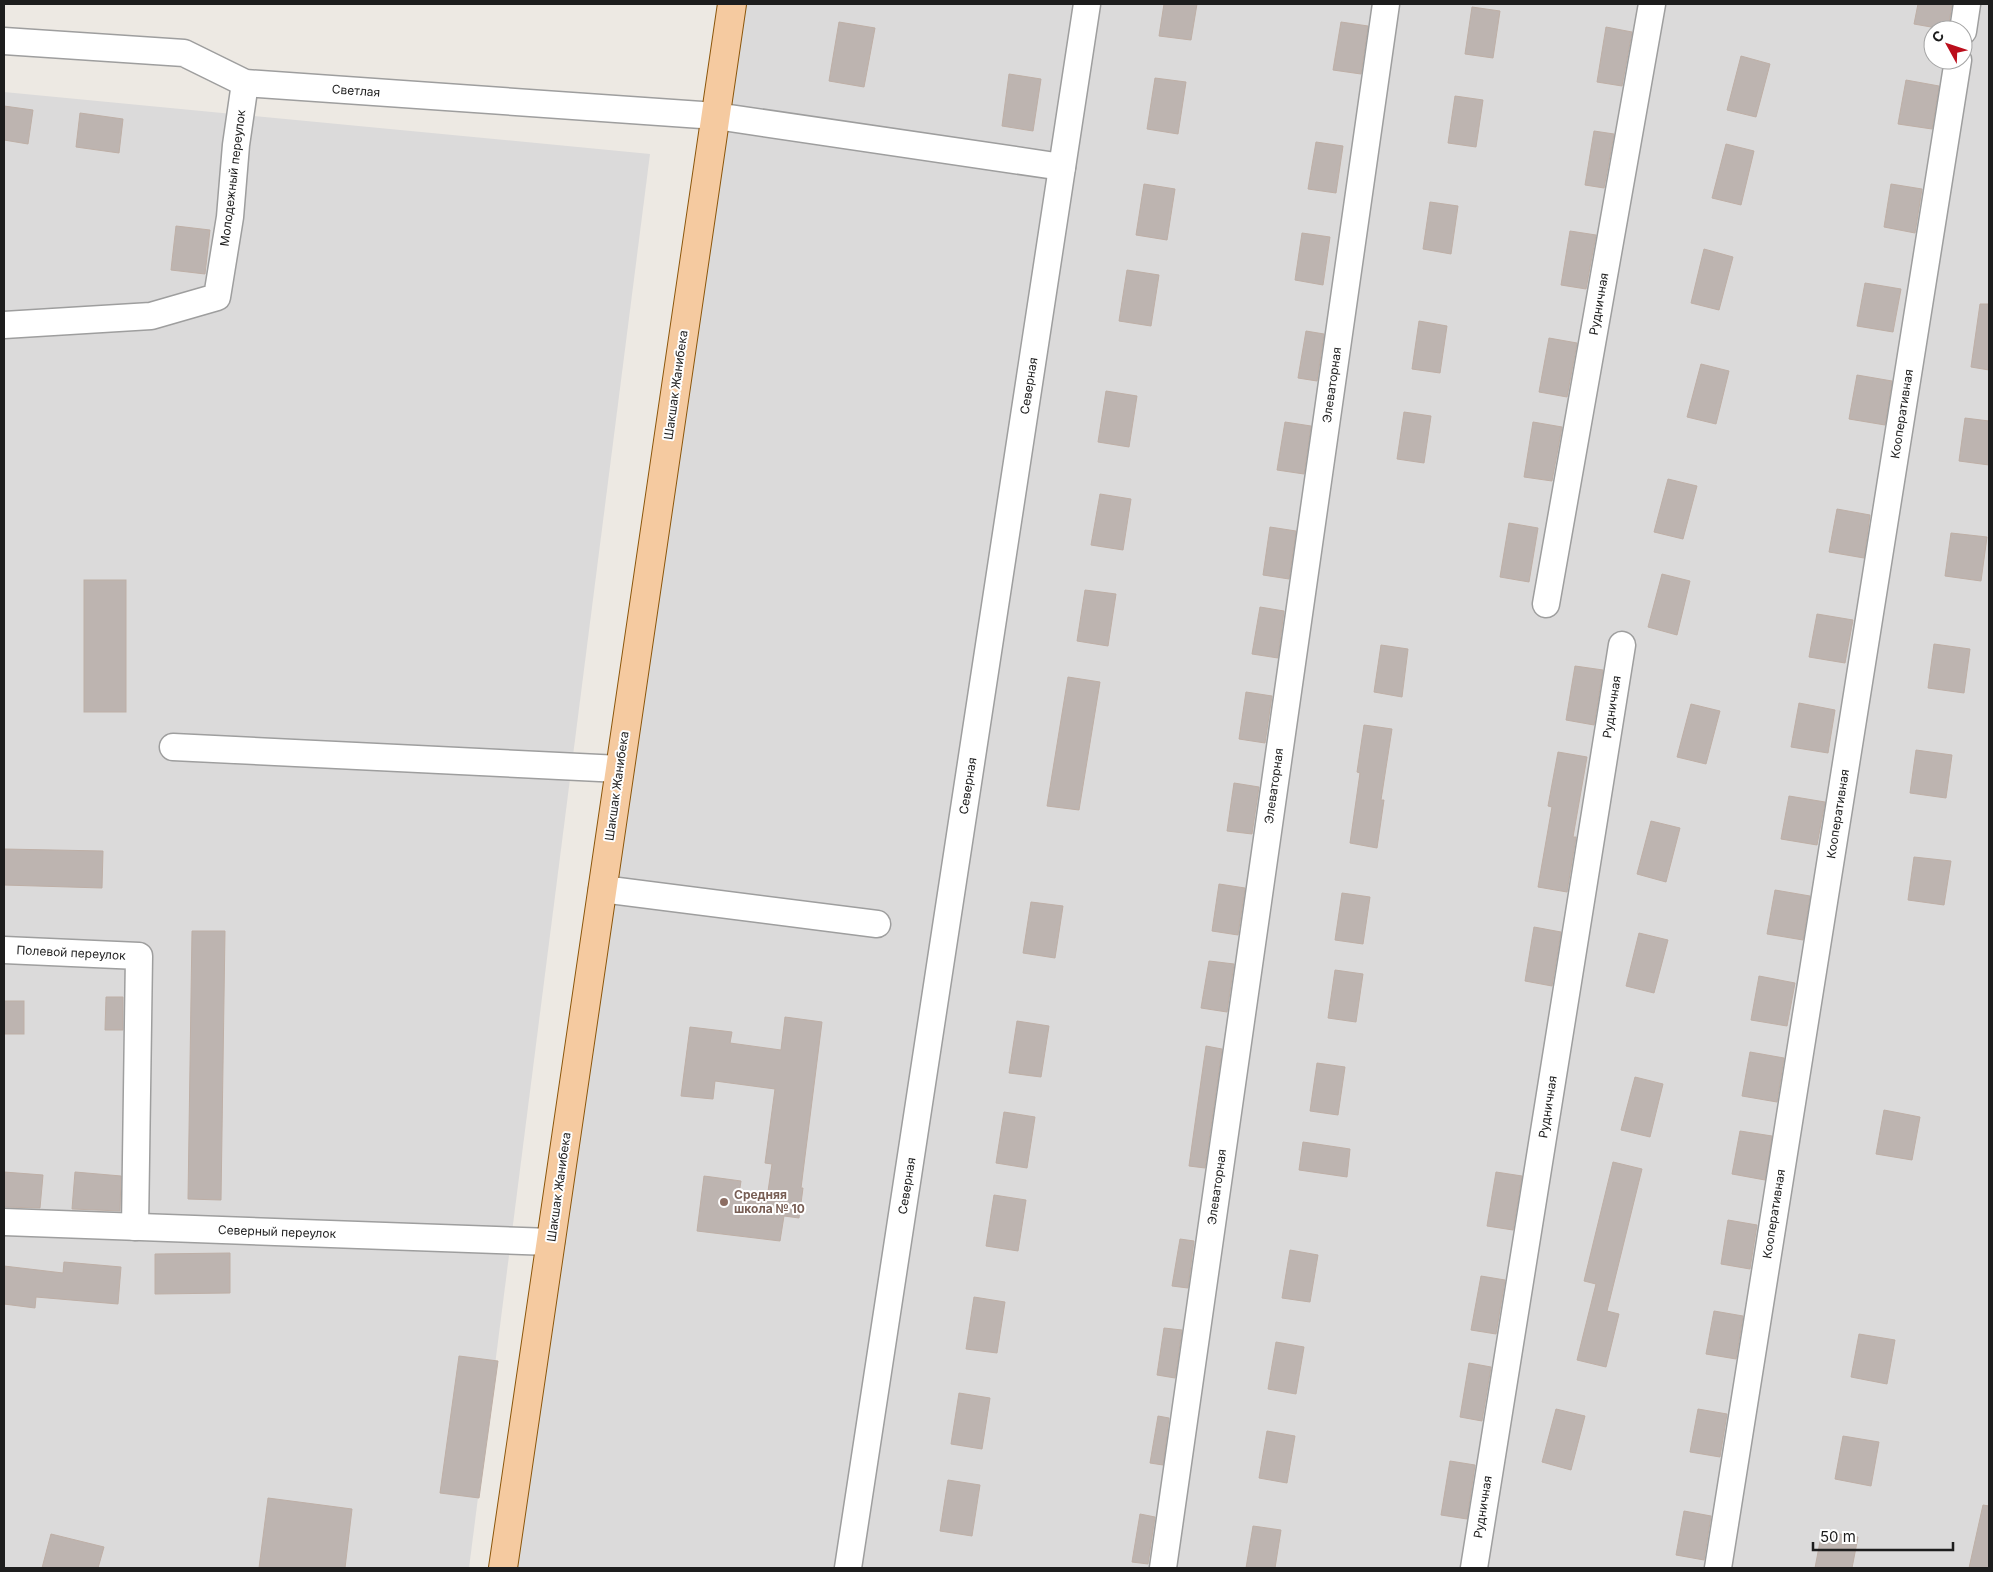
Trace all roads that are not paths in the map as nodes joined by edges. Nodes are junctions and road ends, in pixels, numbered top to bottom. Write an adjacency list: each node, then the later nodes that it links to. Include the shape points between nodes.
1 (732, 4): 10 (main road, Шакшак Жанибека)
2 (1087, 4): 11 (street, Северная)
3 (1386, 4): 25 (street, Элеваторная)
4 (1652, 4): 13 (street, Рудничная)
5 (1967, 4): 6 (street)
6 (1965, 20)
7 (4, 41): 9 (street, Светлая, via 184,54)
8 (1956, 70): 27 (street, Кооперативная)
9 (245, 83): 10 (street, Светлая); 12 (street, Молодежный переулок, via 230,217 217,297 151,316)
10 (716, 116): 11 (street, Светлая); 16 (main road, Шакшак Жанибека)
11 (1062, 166): 24 (street, Северная)
12 (4, 325)
13 (1546, 604)
14 (1622, 645): 26 (street, Рудничная)
15 (173, 747): 16 (street)
16 (620, 768): 17 (main road, Шакшак Жанибека)
17 (602, 889): 18 (street); 22 (main road, Шакшак Жанибека)
18 (876, 924)
19 (4, 950): 21 (street, Полевой переулок, via 139,956)
20 (4, 1222): 21 (street, Северный переулок)
21 (135, 1227): 22 (street, Северный переулок)
22 (551, 1242): 23 (main road, Шакшак Жанибека)
23 (503, 1568)
24 (848, 1568)
25 (1162, 1568)
26 (1474, 1568)
27 (1718, 1568)

